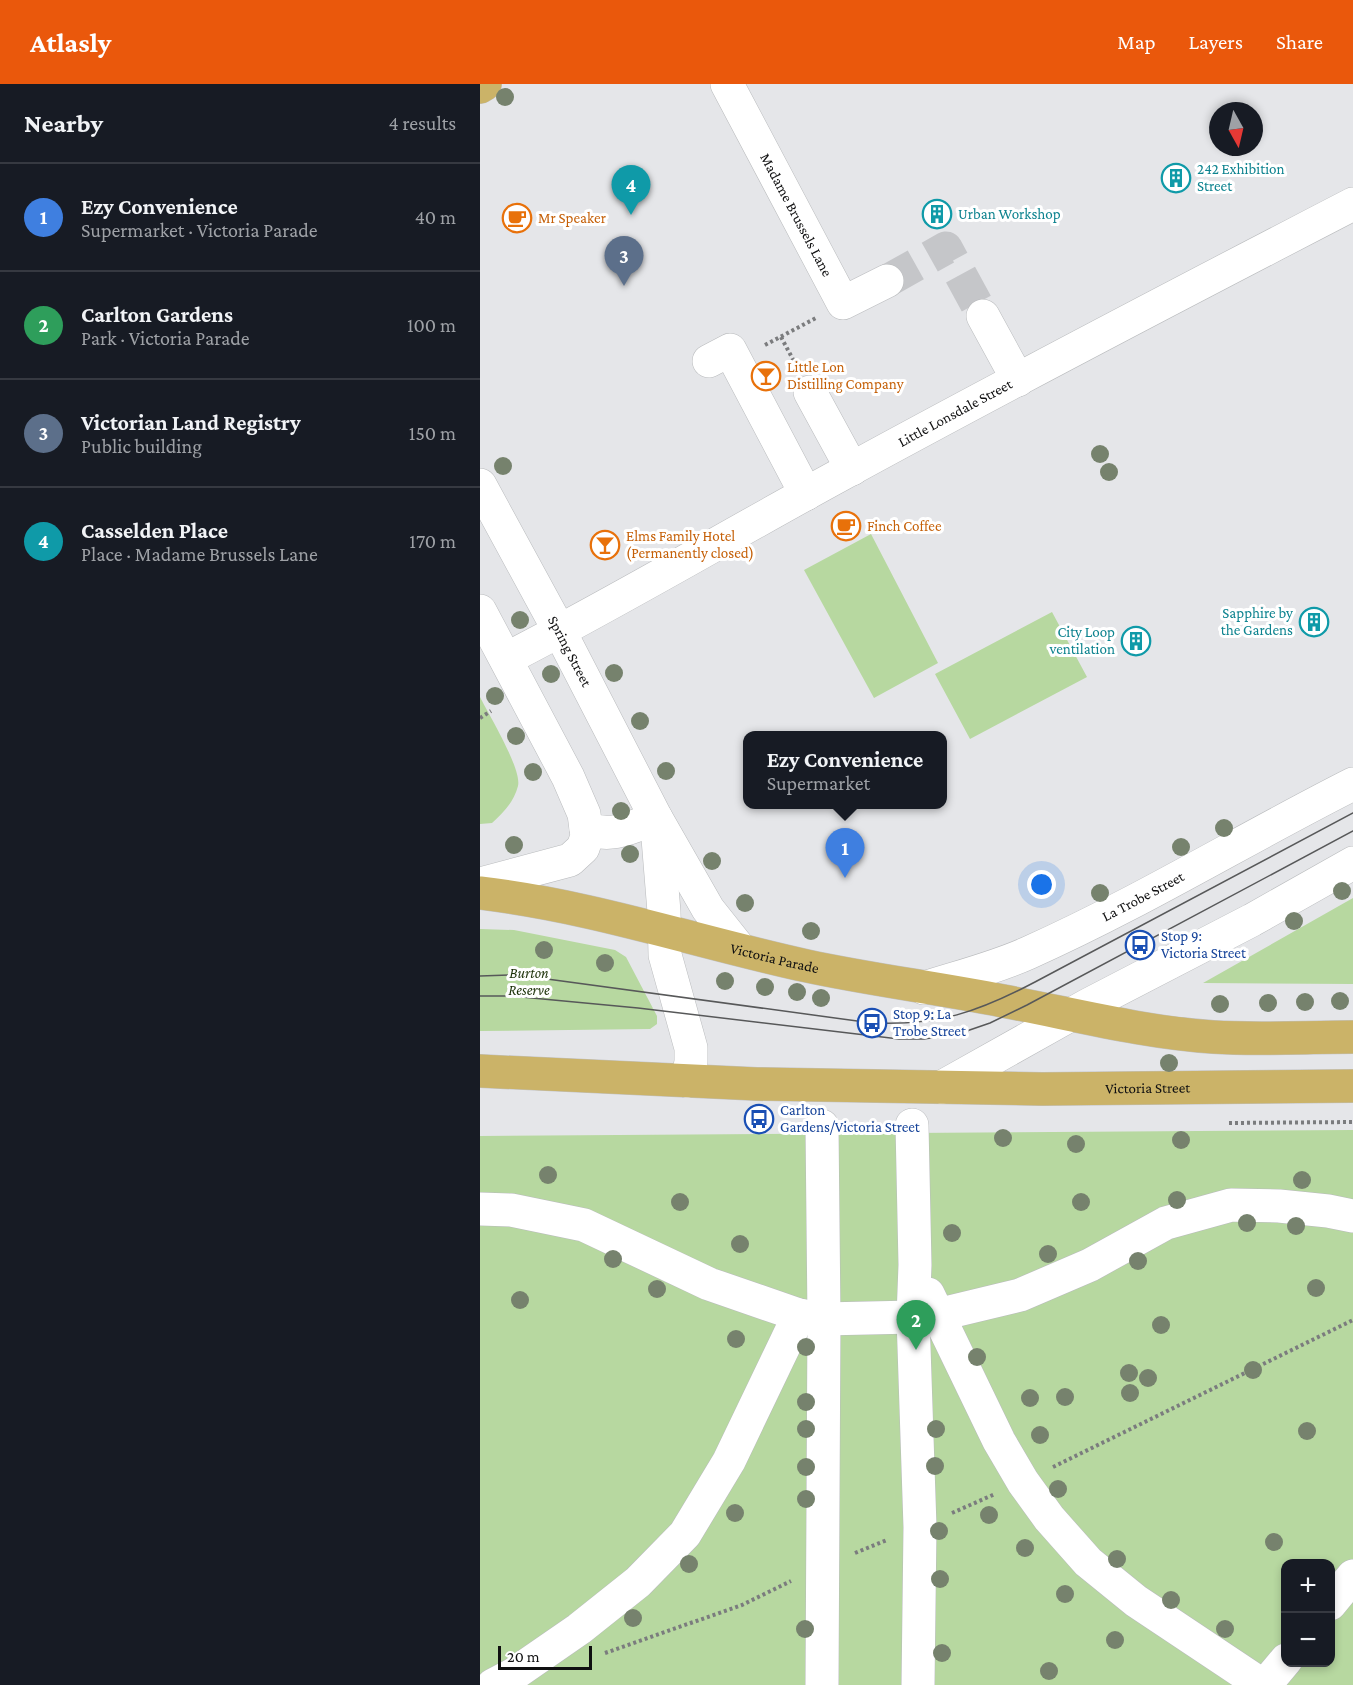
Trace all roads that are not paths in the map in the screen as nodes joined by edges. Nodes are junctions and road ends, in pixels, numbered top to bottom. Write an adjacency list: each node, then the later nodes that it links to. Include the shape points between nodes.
1 (485, 84): 3 (main road)
2 (727, 84): 5 (street, Madame Brussels Lane, via 843,303)
3 (480, 87)
4 (1353, 204): 8 (street, Little Lonsdale Street)
5 (886, 280)
6 (983, 316): 8 (street)
7 (710, 361): 12 (street, via 730,350)
8 (1018, 380): 10 (street, Little Lonsdale Street)
9 (810, 392): 10 (street)
10 (852, 469): 12 (street, Little Lonsdale Street)
11 (480, 485): 14 (street, Spring Street)
12 (806, 494): 14 (street, Little Lonsdale Street)
13 (480, 611): 15 (street)
14 (560, 632): 15 (street, Little Lonsdale Street); 17 (street, Spring Street)
15 (506, 659): 18 (street, via 568,777)
16 (1353, 784): 24 (street, La Trobe Street, via 1062,937)
17 (656, 818): 18 (street, via 611,833); 22 (street, Spring Street); 23 (street, Spring Street, via 704,902)
18 (586, 828): 20 (street, via 585,845 570,860)
19 (1353, 863): 25 (street)
20 (480, 884)
21 (480, 893): 22 (main road, Victoria Parade, via 579,909)
22 (664, 929): 23 (main road, Victoria Parade); 28 (street, Spring Street, via 665,955 691,1048)
23 (739, 948): 24 (main road, Victoria Parade)
24 (924, 988): 25 (main road, Victoria Parade)
25 (1071, 1014): 26 (main road, via 1144,1029 1213,1037); 30 (street)
26 (1353, 1036)
27 (480, 1071): 28 (main road)
28 (687, 1081): 30 (main road)
29 (1353, 1086): 30 (main road, Victoria Street)
30 (942, 1087)
31 (912, 1125): 35 (street, via 915,1265)
32 (822, 1126): 36 (street)
33 (480, 1209): 36 (street, via 511,1210 584,1225 709,1284)
34 (1353, 1216): 35 (street, via 1279,1206 1231,1205 1166,1223 1090,1265 1020,1295)
35 (925, 1316): 36 (street); 42 (street); 43 (street, via 1023,1482 1088,1562 1136,1601)
36 (812, 1317): 40 (street, via 685,1534 638,1582 514,1674); 41 (street)
37 (1353, 1576): 38 (street)
38 (1335, 1598)
39 (1281, 1666): 43 (street)
40 (493, 1685)
41 (822, 1685)
42 (918, 1685)
43 (1264, 1685)

